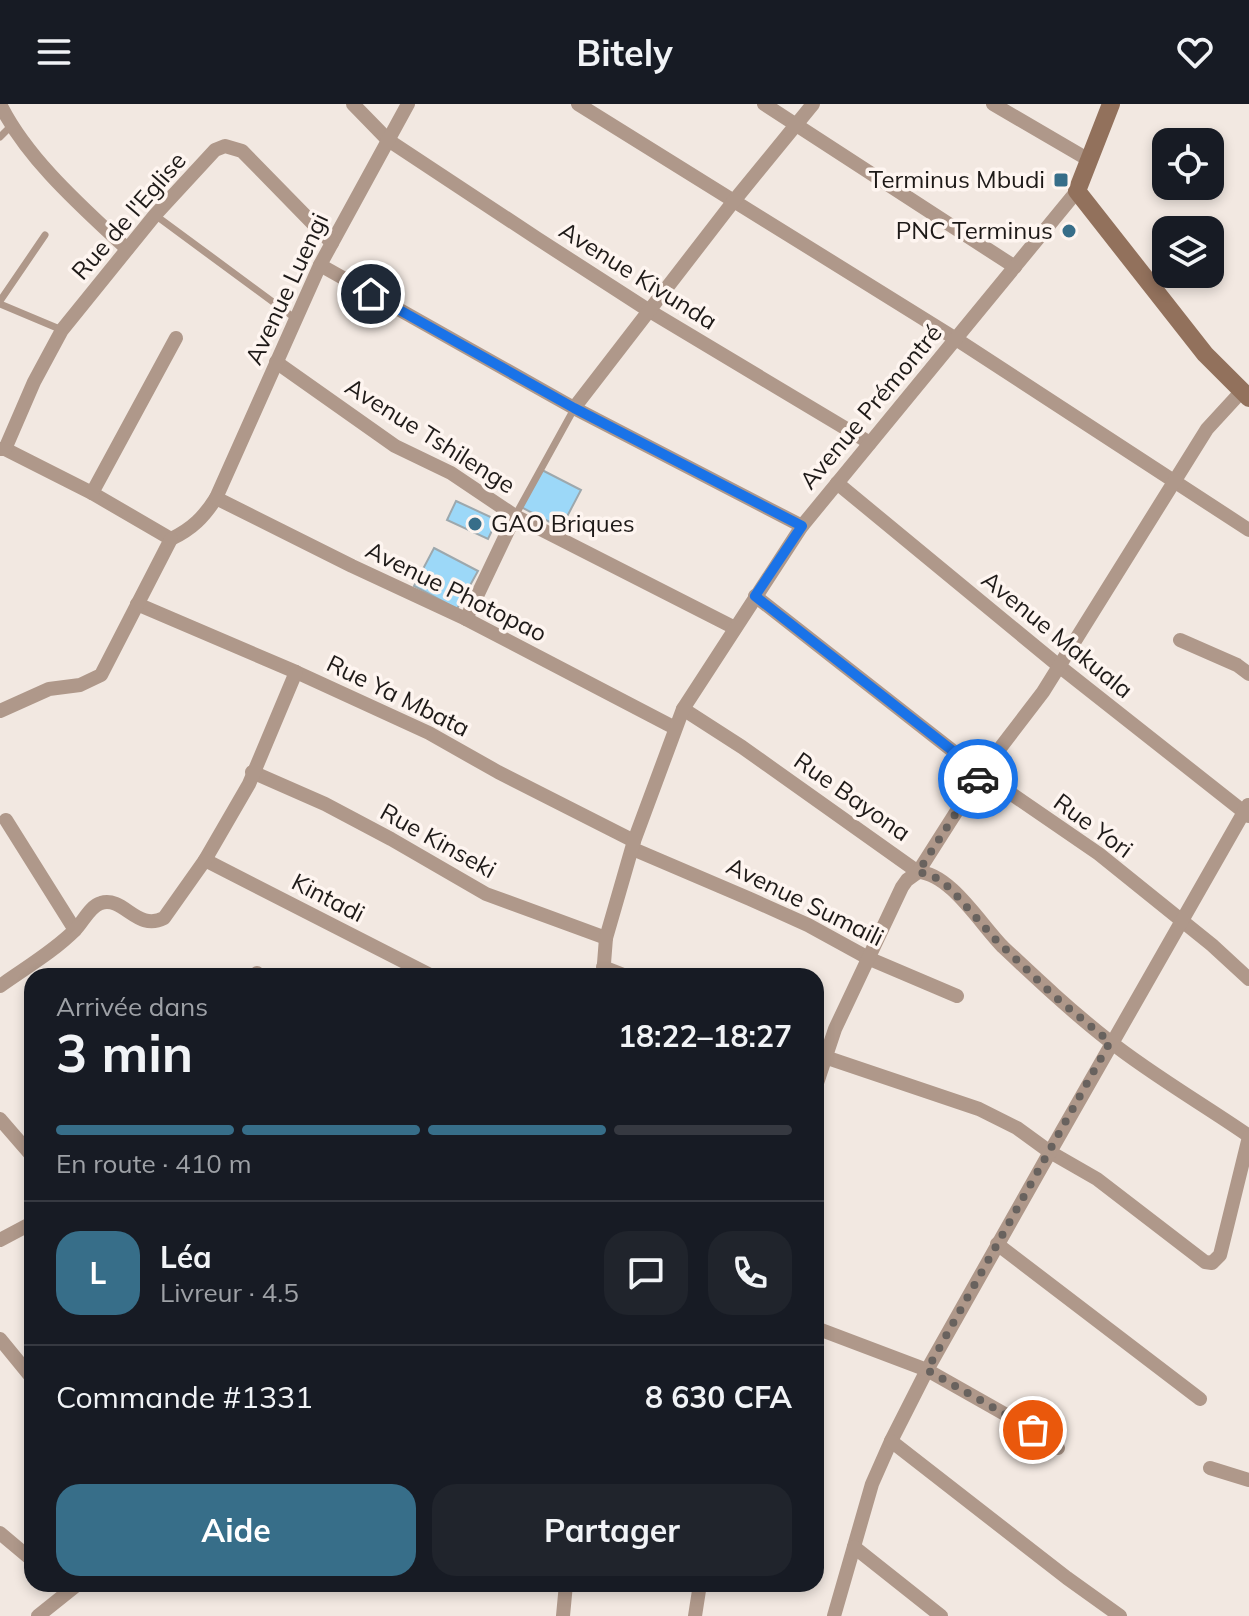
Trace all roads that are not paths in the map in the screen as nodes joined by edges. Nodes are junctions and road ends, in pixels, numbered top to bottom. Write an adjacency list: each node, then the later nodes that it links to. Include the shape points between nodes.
1 (0, 104): 10 (street)
2 (353, 104): 11 (street, Avenue Kivunda)
3 (408, 104): 11 (street, Avenue Luengi)
4 (578, 104): 14 (street)
5 (764, 104): 9 (street)
6 (813, 104): 9 (street)
7 (993, 104): 12 (street)
8 (1111, 104): 12 (street)
9 (795, 125): 14 (street); 20 (street)
10 (6, 132): 18 (street)
11 (388, 140): 17 (street, Avenue Luengi); 22 (street, Avenue Kivunda)
12 (1089, 160): 13 (street)
13 (1077, 191): 20 (street, Avenue Prémontré); 28 (street, via 1205,354)
14 (733, 202): 22 (street); 26 (street)
15 (155, 215): 17 (street, Rue de l'Eglise, via 215,150 233,147); 18 (street, Rue de l'Eglise); 23 (lane)
16 (45, 235): 21 (lane)
17 (332, 243): 19 (street, Avenue Luengi)
18 (127, 249): 24 (street, Rue de l'Eglise)
19 (320, 265): 23 (street, Avenue Luengi); 29 (street)
20 (1015, 267): 26 (street, Avenue Prémontré)
21 (0, 303): 24 (lane)
22 (648, 310): 29 (street); 30 (street, Avenue Kivunda)
23 (296, 319): 27 (street, Avenue Luengi)
24 (62, 330): 31 (street, Rue de l'Eglise)
25 (176, 338): 34 (street)
26 (956, 339): 30 (street, Avenue Prémontré); 32 (street)
27 (276, 362): 35 (street, Avenue Luengi); 36 (street, Avenue Tshilenge, via 395,446 451,473)
28 (1245, 395): 32 (street, via 1207,429)
29 (574, 408): 36 (lane); 37 (street)
30 (870, 443): 33 (street, Avenue Prémontré)
31 (2, 449): 34 (street)
32 (1173, 480): 38 (street); 45 (street)
33 (837, 483): 37 (street, Avenue Prémontré); 45 (street, Avenue Makuala)
34 (92, 493): 39 (street)
35 (216, 498): 39 (street, Avenue Luengi, via 203,518); 42 (street, Avenue Photopao)
36 (515, 516): 42 (street); 43 (street, Avenue Tshilenge)
37 (802, 526): 40 (street, Avenue Prémontré)
38 (1249, 530)
39 (171, 539): 41 (street)
40 (755, 596): 43 (street, Avenue Prémontré); 52 (street, Rue Yori)
41 (137, 604): 47 (street, Rue Ya Mbata); 49 (street, via 95,680 49,689)
42 (466, 619): 50 (street, Avenue Photopao)
43 (735, 628): 48 (street, Avenue Prémontré)
44 (1180, 640): 46 (street)
45 (1059, 666): 52 (street); 53 (street, Avenue Makuala)
46 (1243, 669)
47 (296, 672): 51 (street); 55 (street, Rue Ya Mbata, via 429,733)
48 (683, 709): 50 (street, Avenue Prémontré); 57 (street, Rue Bayona)
49 (0, 711)
50 (675, 728): 55 (street, Avenue Prémontré)
51 (252, 772): 56 (street); 60 (street, Rue Kinseki, via 325,804 486,894)
52 (981, 773): 57 (street); 58 (street, Rue Yori, via 1099,854)
53 (1247, 811): 58 (street)
54 (6, 820): 59 (street)
55 (634, 845): 60 (street, Avenue Prémontré); 61 (street, Avenue Sumaili)
56 (205, 860): 59 (street, via 160,920 146,922 103,903); 64 (street, Kintadi)
57 (918, 872): 61 (street, via 902,887); 69 (street, Rue Bayona, via 950,888 1054,996)
58 (1183, 922): 66 (street, Rue Yori); 69 (street)
59 (75, 930): 62 (street)
60 (606, 938): 65 (street, Avenue Prémontré)
61 (870, 959): 68 (street, Avenue Sumaili); 70 (street)
62 (24, 968)
63 (24, 968): 67 (street)
64 (416, 968)
65 (603, 968)
66 (1249, 979)
67 (0, 986)
68 (957, 996)
69 (1110, 1042): 73 (street, Rue Bayona); 75 (street)
70 (824, 1050)
71 (824, 1057): 75 (street, via 979,1109)
72 (0, 1119): 74 (street)
73 (1249, 1136): 75 (street, via 1220,1255 1212,1263 1097,1179)
74 (24, 1147)
75 (1050, 1152): 78 (street)
76 (24, 1227): 77 (street)
77 (0, 1240)
78 (997, 1244): 82 (street); 83 (street)
79 (824, 1331): 82 (street)
80 (0, 1339): 81 (street)
81 (24, 1368)
82 (927, 1370): 84 (street); 85 (street)
83 (1200, 1399)
84 (891, 1441): 89 (street); 99 (street)
85 (1058, 1448)
86 (1210, 1468): 87 (street)
87 (1249, 1480)
88 (0, 1533): 90 (street)
89 (854, 1547): 97 (street); 98 (street)
90 (24, 1553)
91 (64, 1592): 94 (street)
92 (565, 1592): 95 (street)
93 (699, 1592): 96 (street)
94 (38, 1616)
95 (563, 1616)
96 (695, 1616)
97 (834, 1616)
98 (941, 1616)
99 (1120, 1616)

